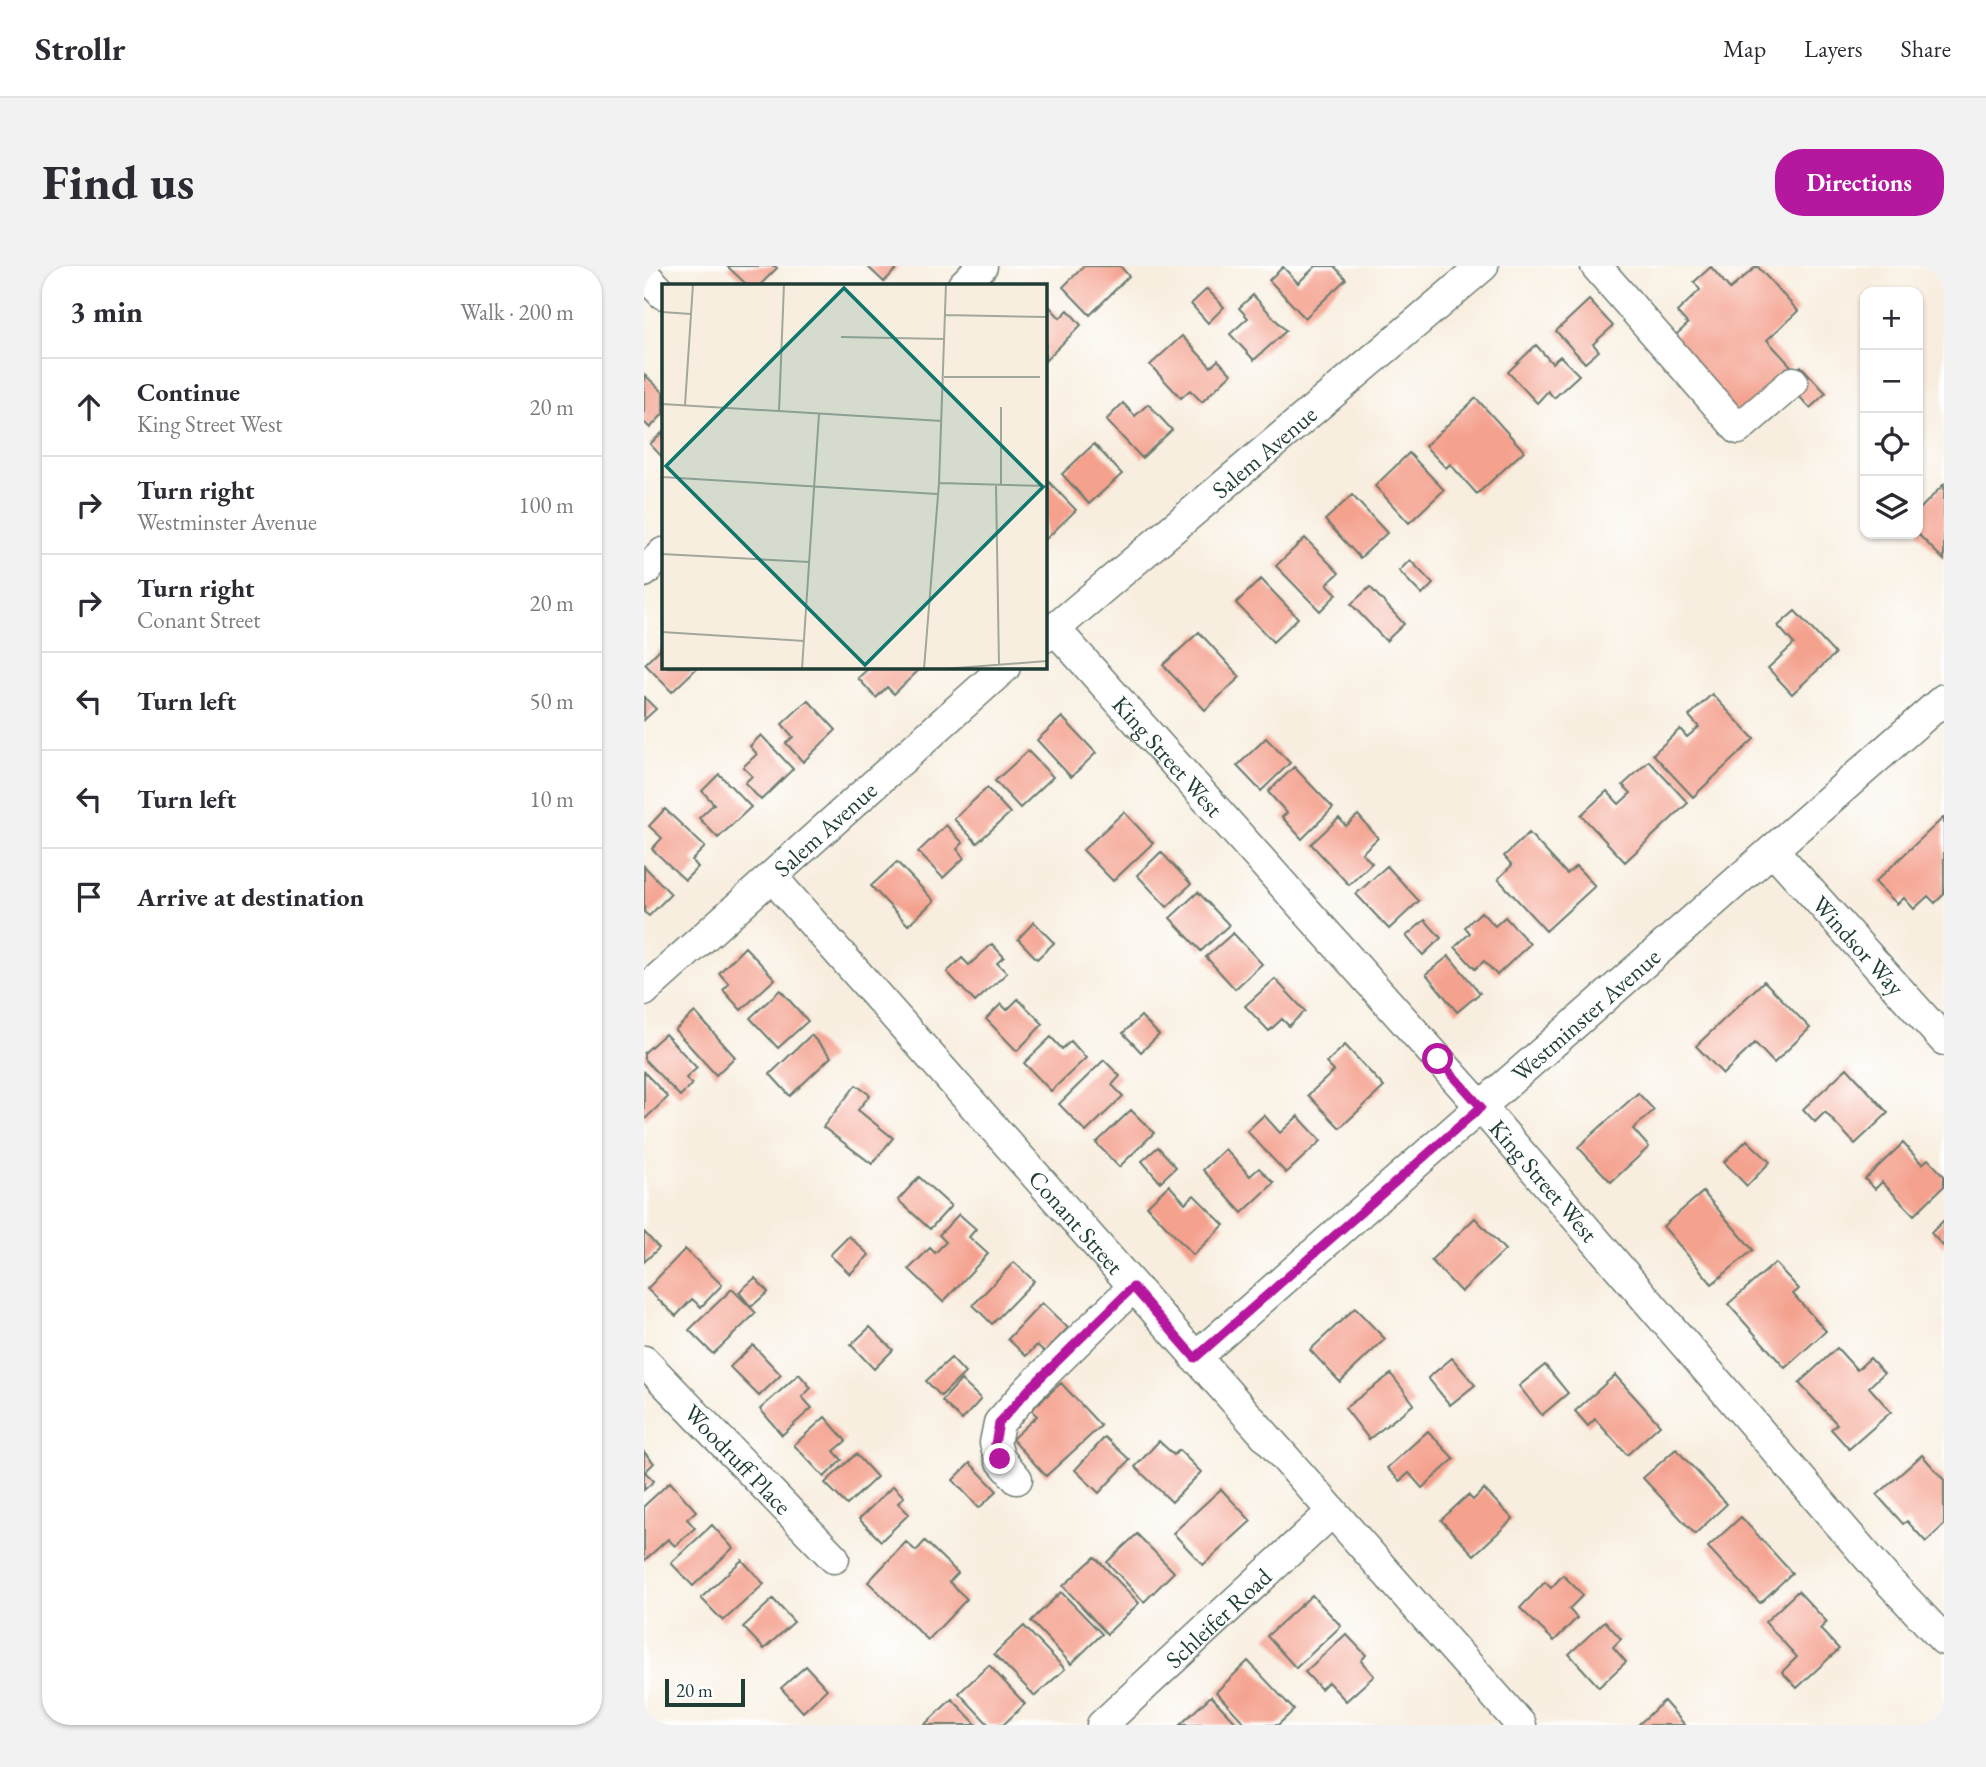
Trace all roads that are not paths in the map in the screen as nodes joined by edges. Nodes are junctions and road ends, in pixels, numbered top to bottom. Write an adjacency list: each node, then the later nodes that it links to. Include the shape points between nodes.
1 (982, 266): 5 (street)
2 (1483, 266): 10 (street, Salem Avenue)
3 (1596, 266): 7 (street, via 1738,429)
4 (644, 274): 6 (street)
5 (964, 284)
6 (662, 293)
7 (1793, 382)
8 (662, 553): 9 (street)
9 (644, 572)
10 (1050, 633): 17 (street, King Street West)
11 (1005, 668): 14 (street, Salem Avenue)
12 (1944, 699): 13 (street, Westminster Avenue)
13 (1773, 850): 16 (street, Windsor Way); 17 (street, Westminster Avenue)
14 (772, 877): 15 (street, Salem Avenue); 18 (street, Conant Street)
15 (644, 992)
16 (1944, 1040)
17 (1481, 1107): 19 (street, Westminster Avenue); 24 (street, King Street West)
18 (1133, 1287): 19 (street, Conant Street); 21 (street, via 999,1423 995,1444 1000,1459)
19 (1195, 1358): 22 (street, Conant Street)
20 (644, 1361): 23 (street, Woodruff Place)
21 (1017, 1479)
22 (1332, 1512): 25 (street, Schleifer Road); 26 (street, Conant Street)
23 (834, 1558)
24 (1944, 1640)
25 (1102, 1725)
26 (1521, 1725)

